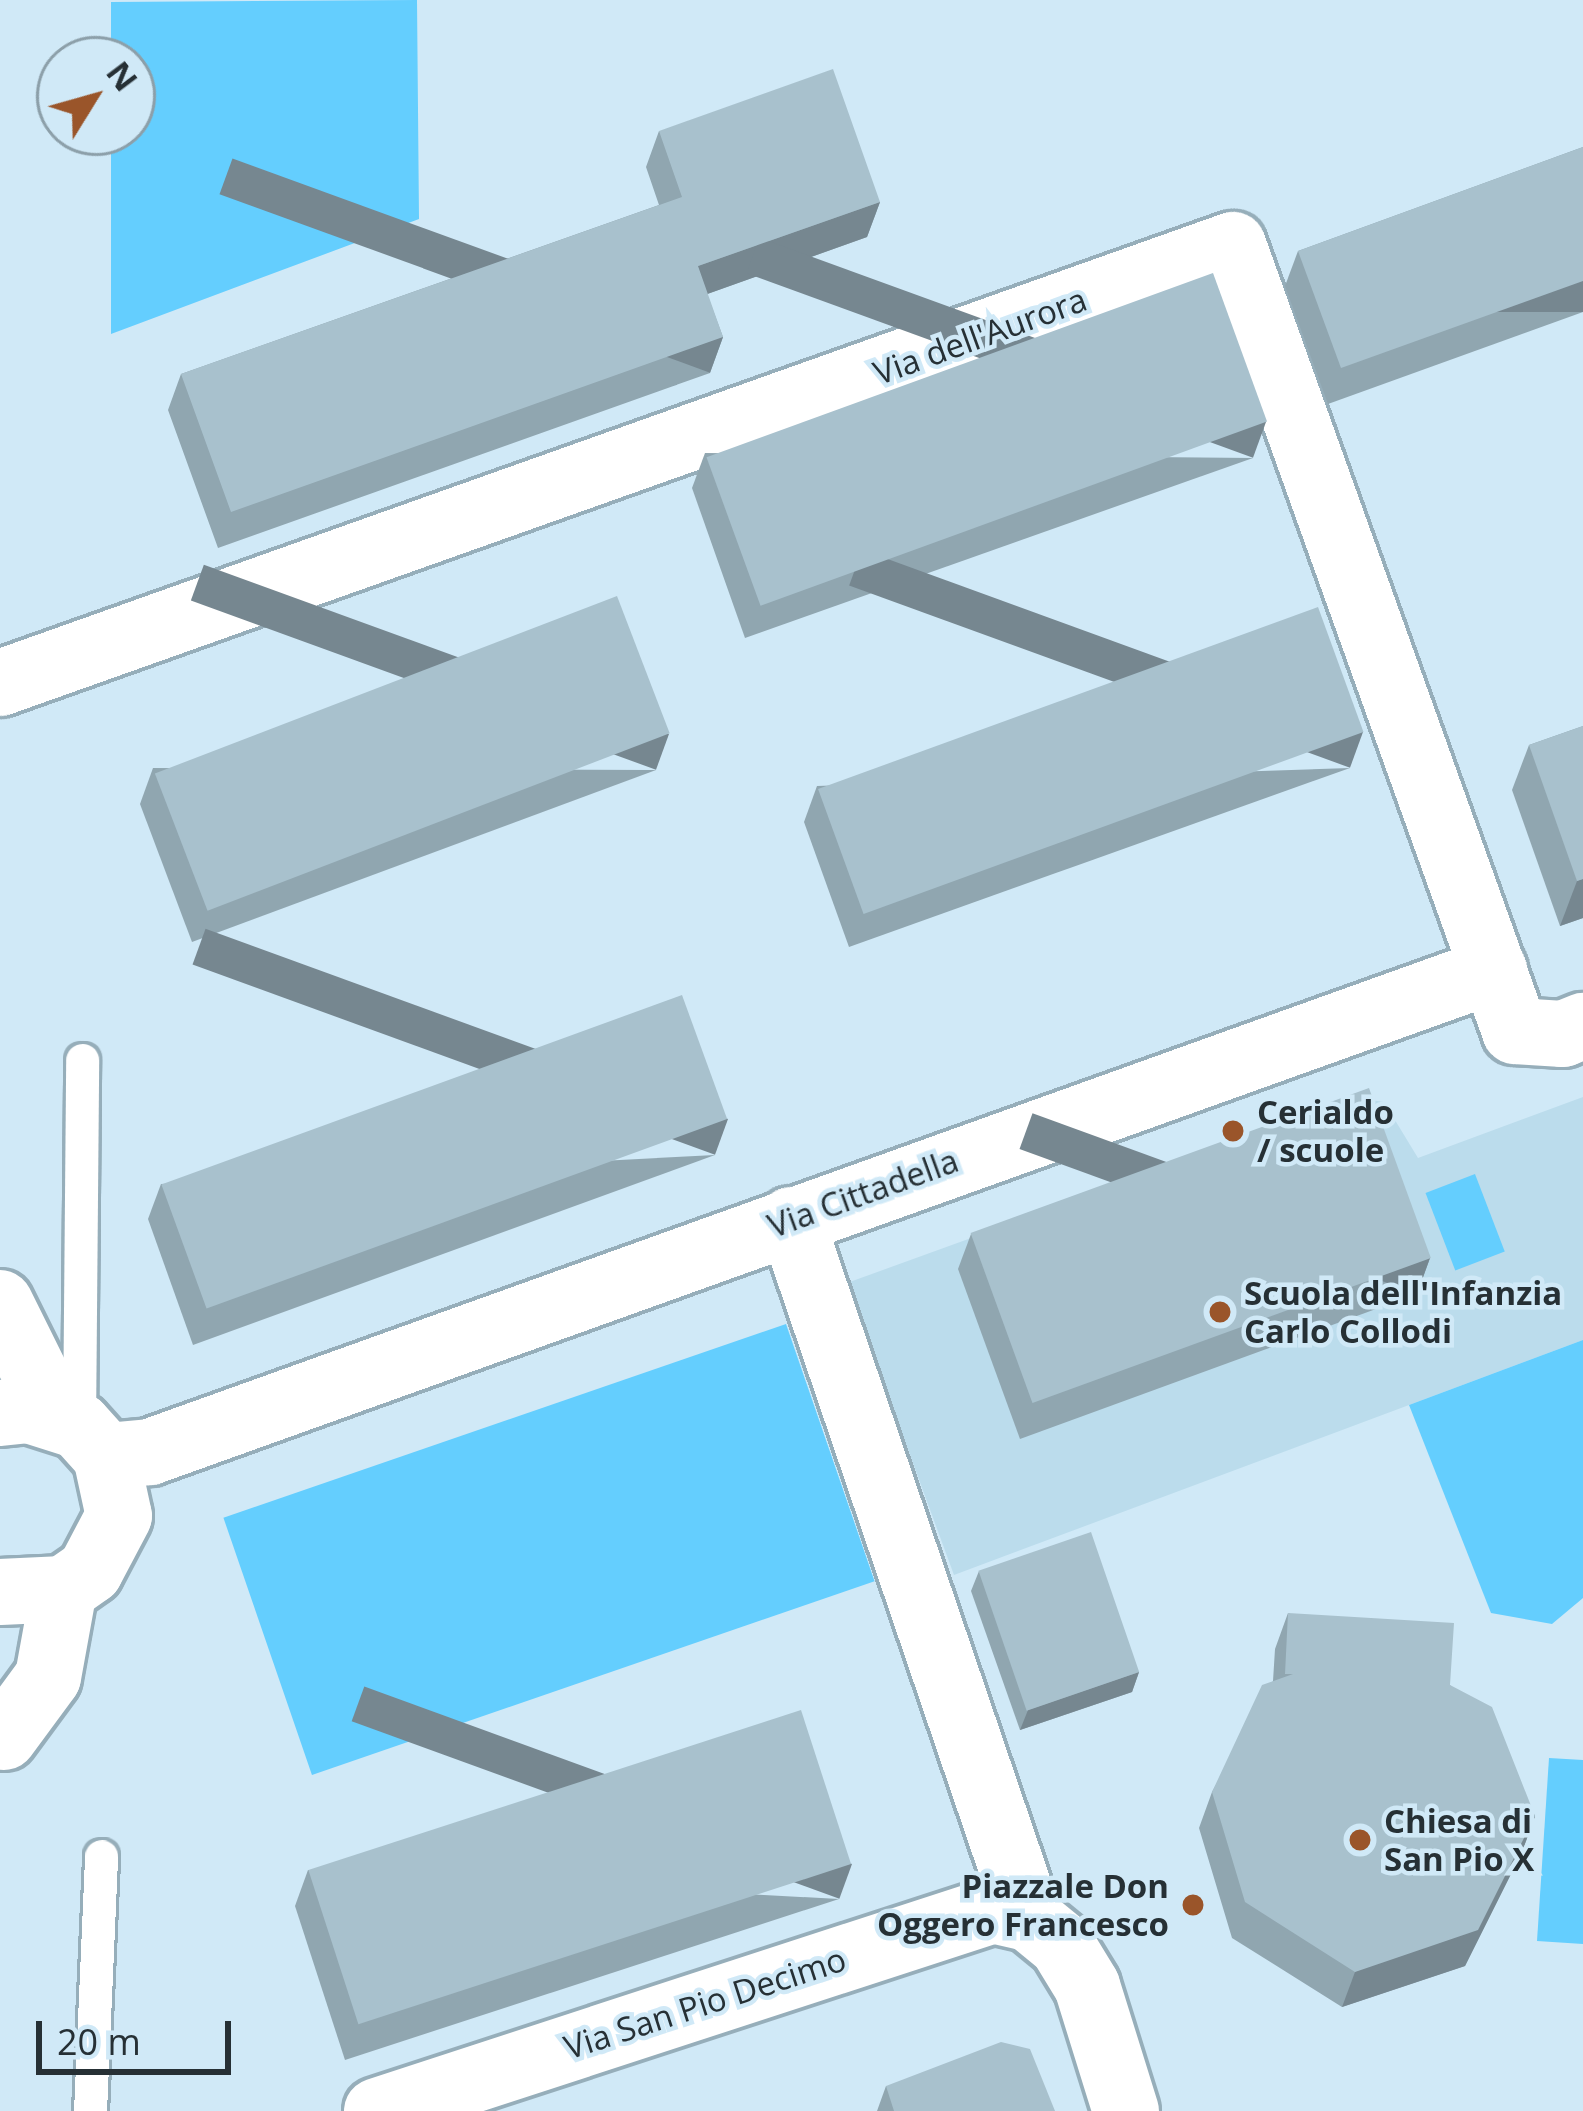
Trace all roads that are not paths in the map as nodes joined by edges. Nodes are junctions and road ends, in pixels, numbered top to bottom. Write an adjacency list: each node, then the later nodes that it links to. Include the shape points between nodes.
1 (0, 682): 2 (street, Via dell'Aurora, via 1233,245)
2 (1494, 970): 3 (street, via 1515,1030 1563,1034); 5 (street, Via Cittadella)
3 (1583, 1026)
4 (82, 1060): 7 (lane)
5 (791, 1220): 7 (street, Via Cittadella, via 150,1453); 12 (street)
6 (0, 1303): 7 (street)
7 (60, 1427): 8 (street, via 119,1516 100,1558)
8 (64, 1588): 9 (street); 10 (street, via 48,1677)
9 (0, 1592)
10 (1, 1739)
11 (101, 1856): 13 (lane)
12 (1029, 1918): 14 (street, Via San Pio Decimo, via 993,1910); 15 (street, via 1061,1945 1087,1985)
13 (90, 2111)
14 (377, 2111)
15 (1126, 2111)

